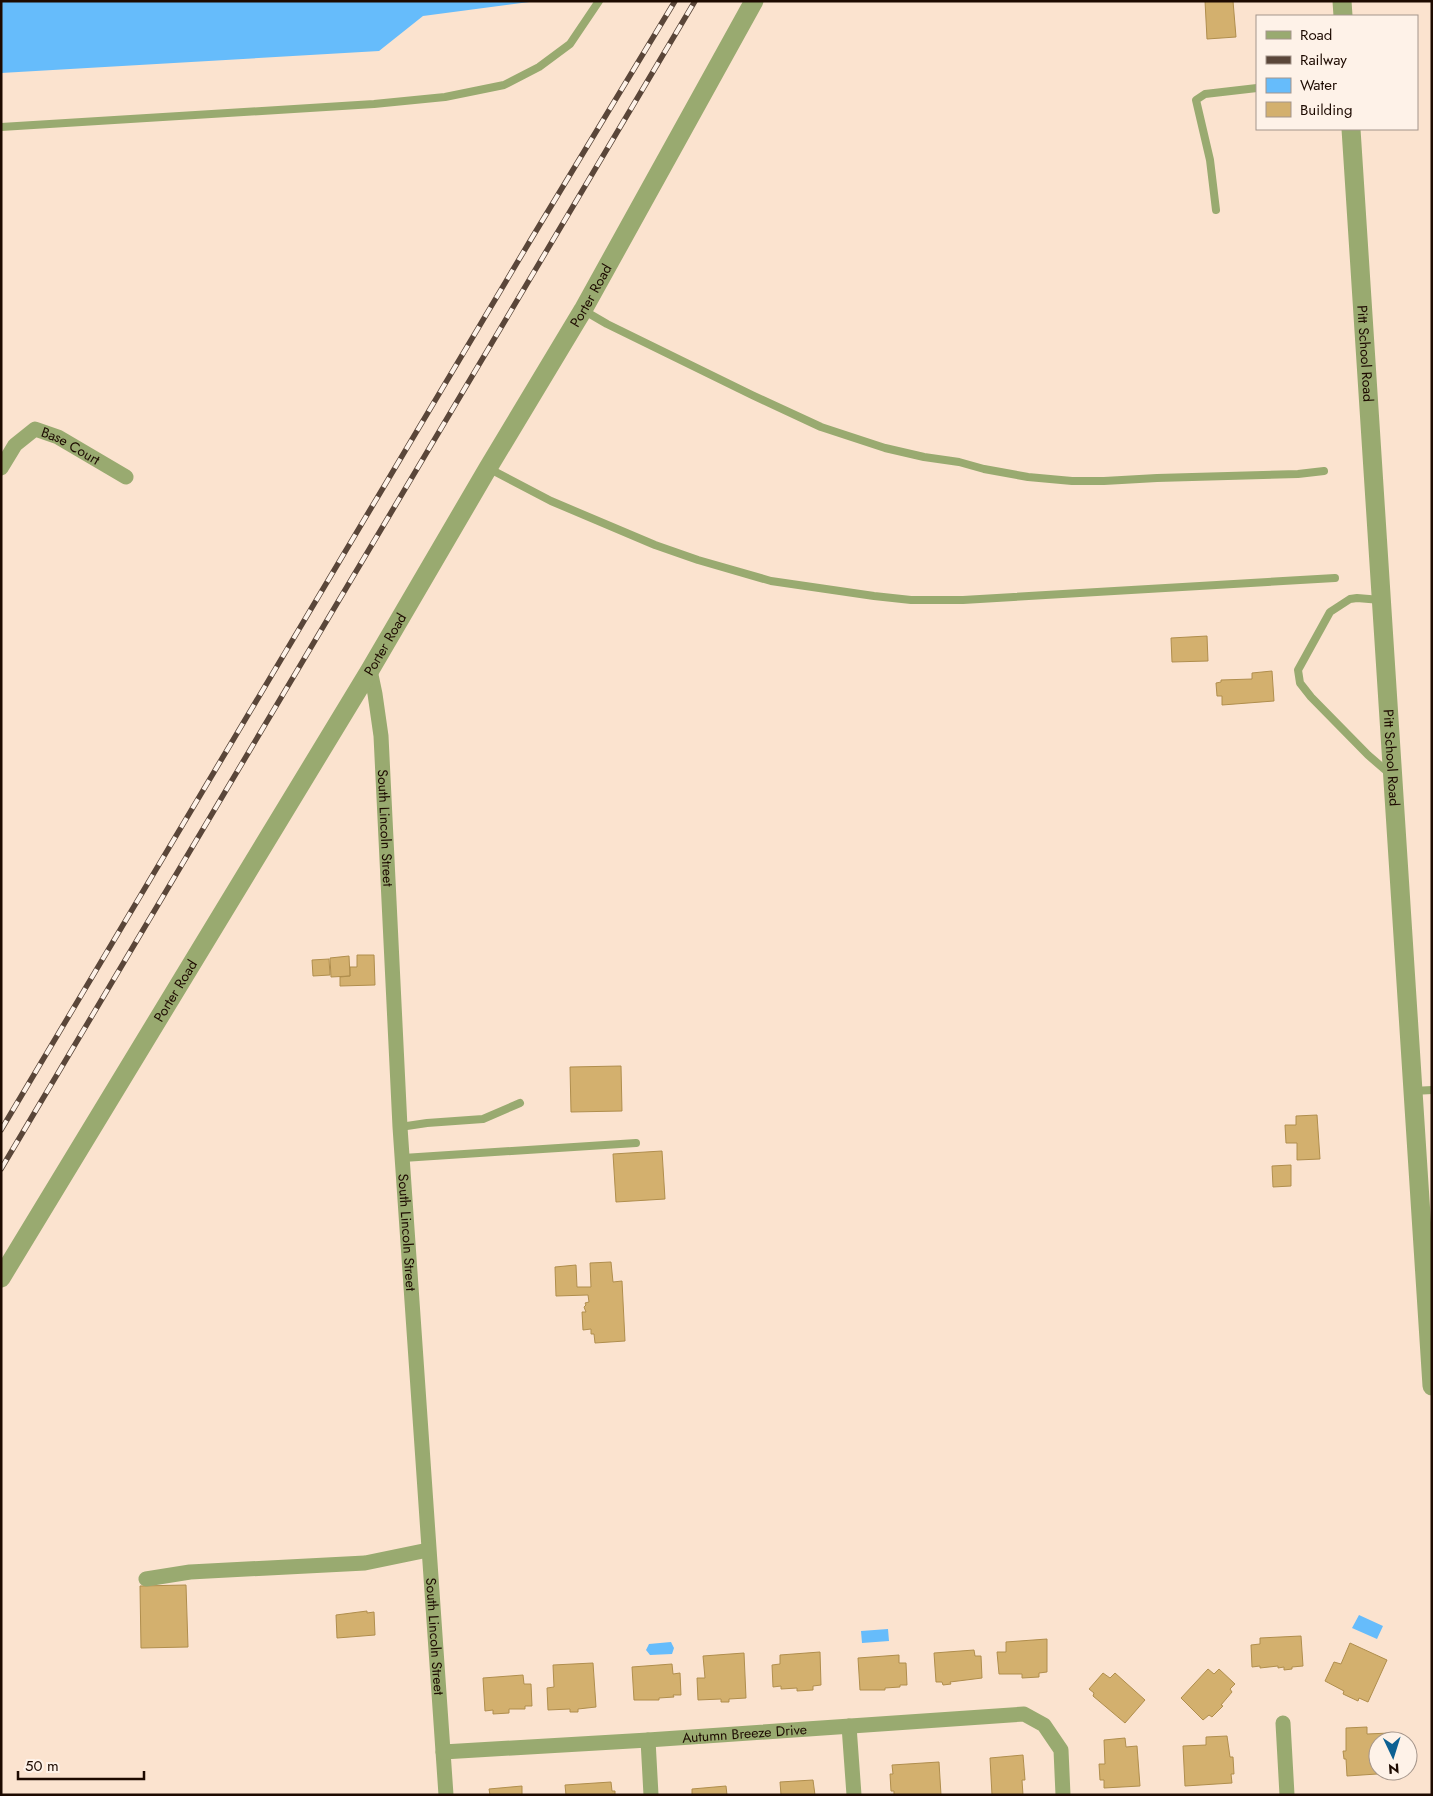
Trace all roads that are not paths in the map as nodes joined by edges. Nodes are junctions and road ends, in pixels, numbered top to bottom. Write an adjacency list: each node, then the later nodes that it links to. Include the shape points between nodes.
1 (599, 1): 6 (lane, via 570,44 539,67 504,85 445,98)
2 (754, 1): 9 (street, Porter Road)
3 (1342, 1): 4 (street)
4 (1343, 15)
5 (1256, 88): 8 (lane, via 1205,94 1196,100 1210,160)
6 (1, 127)
7 (1350, 130): 15 (street, Pitt School Road)
8 (1216, 210)
9 (583, 310): 11 (street, Porter Road); 12 (lane, via 814,424 885,448 924,457 959,462 984,470 1072,481)
10 (1, 468): 13 (street, Base Court, via 15,445 35,429 58,437)
11 (488, 468): 14 (lane, via 551,501 698,560 771,581 874,596 963,600); 16 (street, Porter Road)
12 (1324, 471)
13 (126, 477)
14 (1334, 578)
15 (1382, 600): 17 (street, Pitt School Road); 17 (lane, via 1350,599 1330,612 1298,670 1300,683 1311,697)
16 (370, 670): 21 (street, South Lincoln Street, via 381,736); 24 (street, Porter Road)
17 (1393, 777): 18 (street, Pitt School Road)
18 (1413, 1090): 19 (lane); 25 (street, Pitt School Road)
19 (1432, 1090)
20 (520, 1103): 21 (lane, via 483,1119)
21 (400, 1128): 23 (street, South Lincoln Street)
22 (636, 1144): 23 (lane)
23 (403, 1158): 26 (street, South Lincoln Street)
24 (1, 1278)
25 (1432, 1386)
26 (428, 1550): 27 (street, via 365,1563 190,1572); 31 (street, South Lincoln Street)
27 (146, 1579)
28 (1283, 1723): 36 (street)
29 (850, 1726): 30 (street, Autumn Breeze Drive); 34 (street); 35 (street, Autumn Breeze Drive, via 1024,1714 1044,1725 1061,1750)
30 (648, 1740): 31 (street, Autumn Breeze Drive); 33 (street)
31 (443, 1752): 32 (street, South Lincoln Street)
32 (446, 1795)
33 (651, 1795)
34 (854, 1795)
35 (1063, 1795)
36 (1287, 1795)

